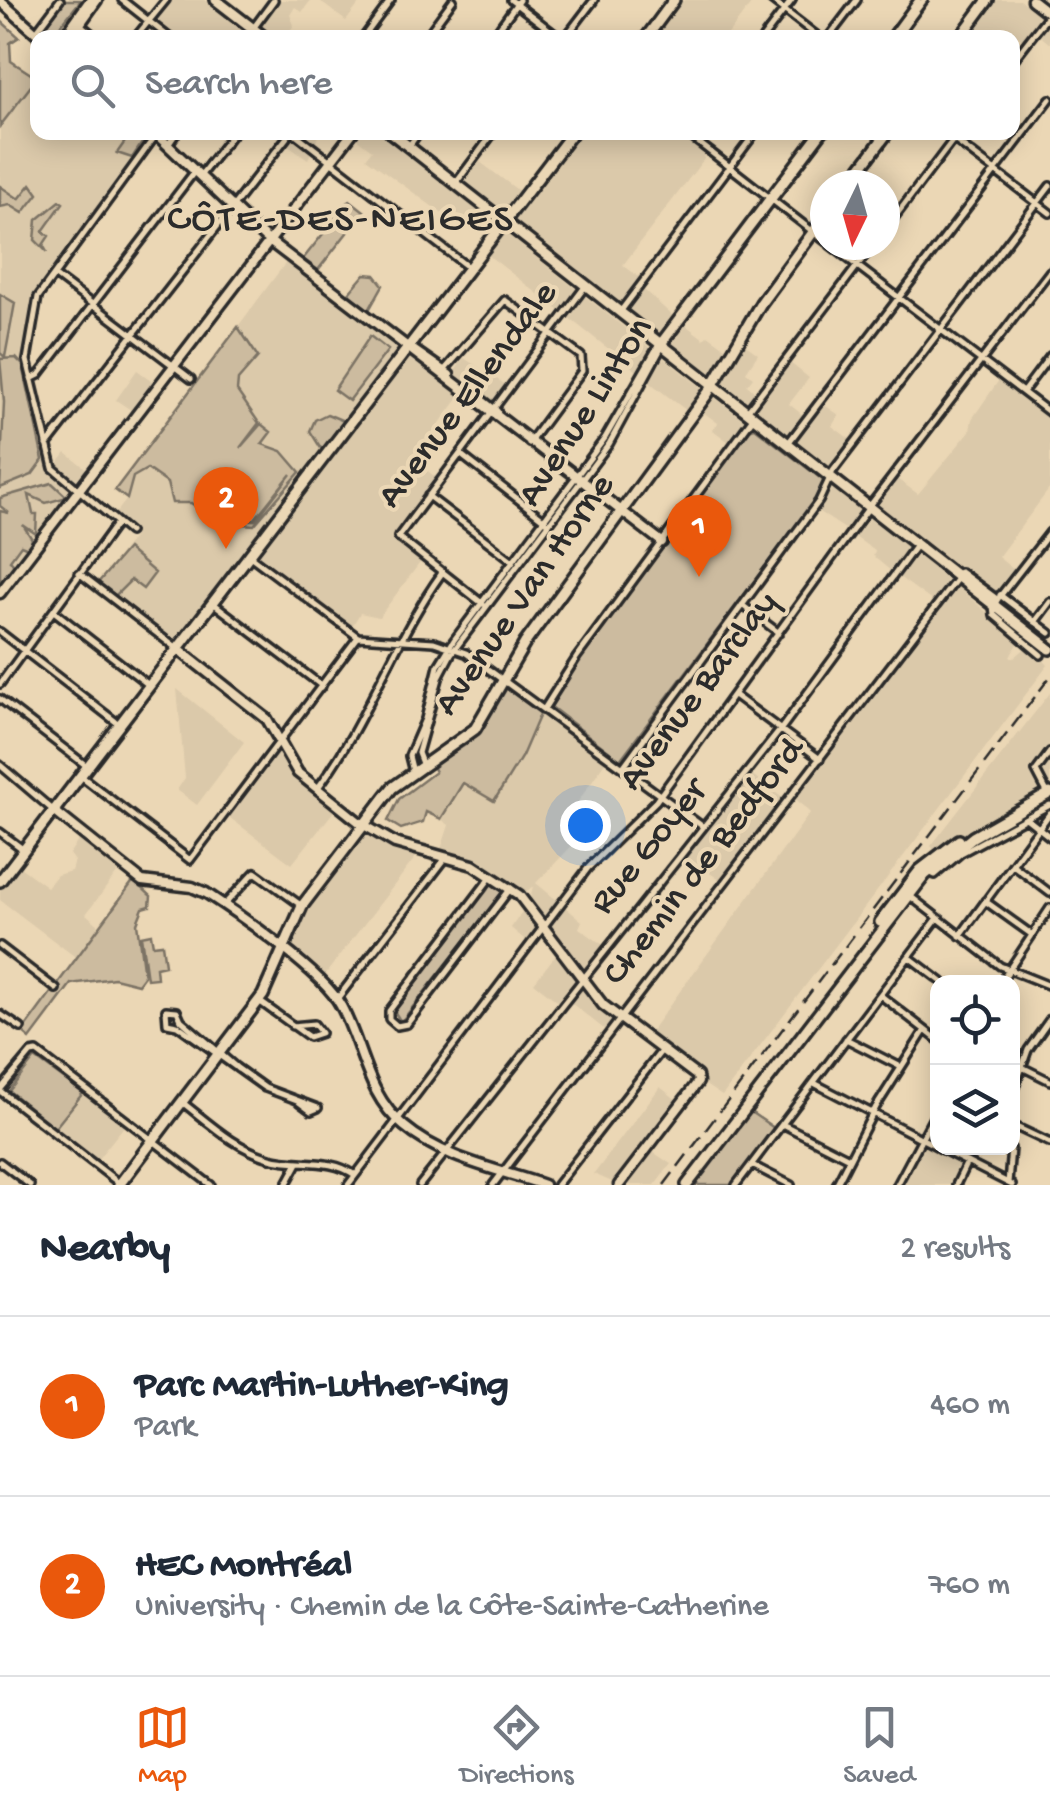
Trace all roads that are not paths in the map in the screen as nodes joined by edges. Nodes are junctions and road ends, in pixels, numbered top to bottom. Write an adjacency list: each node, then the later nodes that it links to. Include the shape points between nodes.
1 (0, 0): 25 (street)
2 (60, 0): 26 (street)
3 (90, 0): 23 (street)
4 (97, 0): 23 (street)
5 (122, 0): 22 (street)
6 (166, 0): 22 (street)
7 (216, 0): 24 (main road)
8 (274, 0): 24 (street)
9 (391, 0): 32 (street)
10 (454, 0): 33 (street)
11 (594, 0): 36 (street)
12 (674, 0): 37 (main road)
13 (771, 0): 20 (street)
14 (792, 0): 20 (street)
15 (856, 0): 40 (street)
16 (921, 0): 41 (street)
17 (988, 0): 42 (main road)
18 (1032, 0): 21 (street)
19 (516, 1): 34 (street); 35 (street)
20 (784, 10): 38 (street); 39 (street)
21 (1050, 13): 43 (street)
22 (149, 21): 29 (street); 30 (street)
23 (77, 22): 27 (street); 28 (street)
24 (253, 28): 31 (main road)
25 (33, 30)
26 (42, 30)
27 (72, 30)
28 (87, 30)
29 (142, 30)
30 (160, 30)
31 (255, 30)
32 (368, 30)
33 (431, 30)
34 (497, 30)
35 (553, 30)
36 (570, 30)
37 (652, 30)
38 (769, 30)
39 (810, 30)
40 (834, 30)
41 (899, 30)
42 (966, 30)
43 (1020, 52)
44 (1050, 99): 45 (street)
45 (1020, 138)
46 (151, 140): 86 (street)
47 (162, 140): 63 (street)
48 (171, 140): 63 (street)
49 (227, 140): 69 (street)
50 (286, 140): 74 (street)
51 (303, 140): 65 (street)
52 (347, 140): 65 (street)
53 (400, 140): 64 (main road)
54 (414, 140): 64 (street)
55 (488, 140): 70 (street)
56 (567, 140): 77 (main road)
57 (697, 140): 66 (street)
58 (750, 140): 66 (street)
59 (815, 140): 72 (street, Avenue Linton)
60 (882, 140): 67 (main road)
61 (954, 140): 68 (street); 75 (street)
62 (1019, 140): 68 (street)
63 (168, 145): 69 (street)
64 (409, 147): 70 (main road)
65 (331, 161): 80 (street); 84 (street)
66 (730, 166): 72 (street); 90 (street)
67 (859, 170)
68 (995, 171): 73 (street); 88 (street)
69 (197, 174): 74 (street); 89 (street)
70 (456, 183): 77 (main road)
71 (1050, 186): 73 (street)
72 (770, 199): 78 (street); 94 (street, Avenue Linton)
73 (1037, 204): 76 (street); 91 (street)
74 (233, 208): 80 (street); 93 (street)
75 (900, 210)
76 (1050, 213)
77 (505, 222): 84 (main road); 87 (main road)
78 (810, 230)
79 (810, 236): 102 (main road, Avenue Van Horne, via 761,302)
80 (270, 241): 95 (street); 98 (street)
81 (849, 260): 83 (street)
82 (862, 260): 83 (street)
83 (857, 266): 88 (street); 106 (street)
84 (470, 268): 95 (main road)
85 (1050, 271): 97 (street, Avenue Barclay)
86 (54, 275): 89 (street); 100 (street, via 36,304)
87 (584, 288): 90 (main road); 92 (street, Avenue Ellendale)
88 (898, 298): 91 (street); 108 (street)
89 (92, 304): 93 (street); 100 (street)
90 (618, 314): 94 (main road)
91 (941, 330): 97 (street); 111 (street)
92 (550, 333): 99 (street, via 503,300); 104 (street, Avenue Ellendale); 107 (street, via 585,366)
93 (134, 336): 98 (street); 109 (street)
94 (660, 346): 102 (main road); 112 (street, Avenue Linton, via 609,444)
95 (408, 347): 99 (street); 123 (main road)
96 (1050, 356): 103 (street)
97 (980, 360): 103 (street); 115 (street, Avenue Barclay)
98 (174, 366): 101 (street); 113 (street)
99 (442, 373): 104 (street)
100 (30, 378): 109 (street)
101 (190, 379)
102 (712, 387): 106 (main road); 116 (main road, Avenue Van Horne)
103 (1022, 392): 105 (street)
104 (491, 411): 107 (street); 110 (street, Avenue Ellendale)
105 (1050, 413)
106 (749, 416): 108 (main road); 121 (street)
107 (530, 441): 112 (street)
108 (787, 444): 111 (main road)
109 (46, 445): 113 (street, via 58,475)
110 (459, 454): 114 (street, Avenue Ellendale); 117 (street)
111 (831, 478): 115 (main road); 132 (street)
112 (579, 479): 116 (street); 117 (street, Avenue Linton)
113 (78, 492): 118 (street); 128 (street)
114 (428, 496): 124 (street); 125 (street, Avenue Ellendale, via 398,537)
115 (870, 507): 122 (main road); 137 (street, Avenue Barclay)
116 (622, 512): 121 (street); 145 (main road, Avenue Van Horne)
117 (546, 521): 124 (street, Avenue Linton)
118 (117, 523): 119 (street); 126 (street)
119 (128, 532)
120 (1050, 532): 129 (street)
121 (662, 542): 151 (street)
122 (917, 544): 127 (main road); 153 (street, Rue Goyer)
123 (250, 556): 131 (main road); 139 (street)
124 (515, 563): 133 (street, Avenue Linton)
125 (442, 573): 133 (street); 140 (street)
126 (79, 574): 134 (street); 143 (street)
127 (959, 576): 129 (main road); 157 (street, Chemin de Bedford)
128 (0, 593)
129 (996, 601): 135 (street); 142 (main road)
130 (1050, 602): 135 (street)
131 (213, 603): 143 (main road); 148 (street)
132 (742, 604): 137 (street); 159 (street)
133 (484, 605): 141 (street, Avenue Linton)
134 (54, 612): 144 (street); 147 (street)
135 (1035, 622): 138 (street)
136 (0, 632): 144 (street)
137 (779, 633): 149 (street, Avenue Barclay)
138 (1050, 633)
139 (358, 637): 140 (street); 148 (street)
140 (400, 642): 141 (street); 162 (street, via 358,729)
141 (453, 647): 145 (street); 154 (street, Avenue Linton)
142 (1047, 648)
143 (178, 649): 147 (main road); 155 (street, via 267,719)
144 (24, 651): 146 (street); 152 (street)
145 (504, 679): 151 (street); 160 (main road, Avenue Van Horne, via 475,729)
146 (0, 684)
147 (150, 686): 152 (main road)
148 (323, 686): 155 (street)
149 (734, 695): 153 (street); 163 (street, Avenue Barclay)
150 (0, 699): 161 (street)
151 (544, 709): 159 (street)
152 (120, 725): 161 (main road)
153 (781, 729): 157 (street); 169 (street, Rue Goyer)
154 (421, 738): 160 (street, Avenue Linton); 160 (street, Avenue Linton, via 409,756)
155 (280, 744): 161 (street, via 187,860); 162 (street)
156 (1050, 752): 164 (street, via 1036,770)
157 (820, 758): 203 (street, Chemin de Bedford)
158 (0, 765): 165 (street)
159 (623, 767): 163 (street)
160 (418, 768): 168 (main road, Avenue Van Horne, via 392,788)
161 (84, 771): 165 (main road)
162 (317, 789): 168 (street)
163 (660, 795): 169 (street); 187 (street, Avenue Barclay, via 596,859)
164 (1049, 798): 167 (street); 176 (main road, via 951,844)
165 (54, 811): 173 (main road); 183 (street, via 142,882 192,887)
166 (1050, 813): 170 (street)
167 (1026, 818): 170 (street); 176 (street, via 936,874)
168 (364, 825): 174 (street, via 395,843); 184 (main road, Avenue Van Horne)
169 (702, 826): 196 (street, Rue Goyer)
170 (1039, 829): 172 (street); 175 (street)
171 (0, 832): 173 (street)
172 (1050, 837)
173 (24, 850): 178 (main road)
174 (446, 855): 177 (street); 200 (street)
175 (1012, 865): 181 (street); 182 (street)
176 (926, 869): 180 (main road)
177 (492, 876): 179 (street); 179 (street, via 389,1011 397,1026 407,1024)
178 (0, 881)
179 (511, 888): 187 (street)
180 (906, 893): 186 (street); 249 (main road)
181 (1050, 893)
182 (986, 901): 188 (street); 189 (street)
183 (224, 905): 184 (street, via 254,872); 191 (street)
184 (302, 906): 191 (main road, Avenue Van Horne)
185 (1050, 908): 188 (street)
186 (938, 918): 189 (street); 192 (street)
187 (546, 926): 196 (street); 220 (street, Avenue Barclay)
188 (1031, 934): 193 (street)
189 (960, 936): 193 (street)
190 (0, 946): 198 (street)
191 (283, 950): 200 (street); 201 (main road, Avenue Van Horne)
192 (909, 957): 194 (street); 199 (street)
193 (1007, 969): 195 (street); 197 (street)
194 (933, 975)
195 (1004, 975)
196 (582, 978): 203 (street); 228 (street, Rue Goyer)
197 (1050, 986)
198 (56, 989)
199 (880, 995): 207 (street); 209 (street)
200 (337, 998): 220 (street, via 374,1088)
201 (258, 1001): 205 (street); 211 (main road, Avenue Van Horne)
202 (0, 1014): 206 (street)
203 (620, 1019): 210 (street); 236 (street, Chemin de Bedford)
204 (1050, 1019): 212 (street)
205 (292, 1026): 205 (street, via 312,1038 321,1033 314,1024)
206 (22, 1028)
207 (925, 1030): 208 (street); 213 (street)
208 (930, 1034)
209 (846, 1039): 213 (street); 215 (street)
210 (662, 1050): 247 (street); 248 (street, via 698,1078)
211 (218, 1054): 211 (street, via 177,1011 165,1011 167,1023); 217 (main road, Avenue Van Horne); 218 (street)
212 (1020, 1066): 214 (street)
213 (901, 1067): 219 (street)
214 (1050, 1081)
215 (814, 1083): 219 (street); 222 (street)
216 (0, 1091): 225 (street, via 34,1052); 238 (street)
217 (182, 1102): 225 (main road, Avenue Van Horne); 234 (street, via 246,1149)
218 (298, 1102)
219 (873, 1113): 224 (street); 231 (street)
220 (397, 1120): 228 (street); 237 (street, Avenue Barclay)
221 (930, 1122): 224 (street)
222 (782, 1124): 231 (street); 235 (street)
223 (1020, 1129): 227 (street)
224 (921, 1138): 226 (street); 253 (street)
225 (152, 1141): 238 (main road, Avenue Van Horne); 241 (street)
226 (930, 1143)
227 (1050, 1143)
228 (447, 1152): 236 (street); 244 (street, Rue Goyer)
229 (960, 1155): 233 (street)
230 (1011, 1155): 239 (street)
231 (849, 1158): 252 (street)
232 (0, 1162): 240 (street)
233 (968, 1162): 239 (street); 254 (street)
234 (298, 1163): 237 (street, via 332,1165); 242 (street)
235 (752, 1164): 250 (street); 251 (street)
236 (504, 1171): 245 (street, Chemin de Bedford); 246 (street)
237 (355, 1175): 243 (street, Avenue Barclay)
238 (120, 1184)
239 (1010, 1184)
240 (30, 1185)
241 (211, 1185)
242 (286, 1185)
243 (348, 1185)
244 (420, 1185)
245 (493, 1185)
246 (544, 1185)
247 (558, 1185)
248 (619, 1185)
249 (684, 1185)
250 (736, 1185)
251 (791, 1185)
252 (836, 1185)
253 (897, 1185)
254 (956, 1185)

